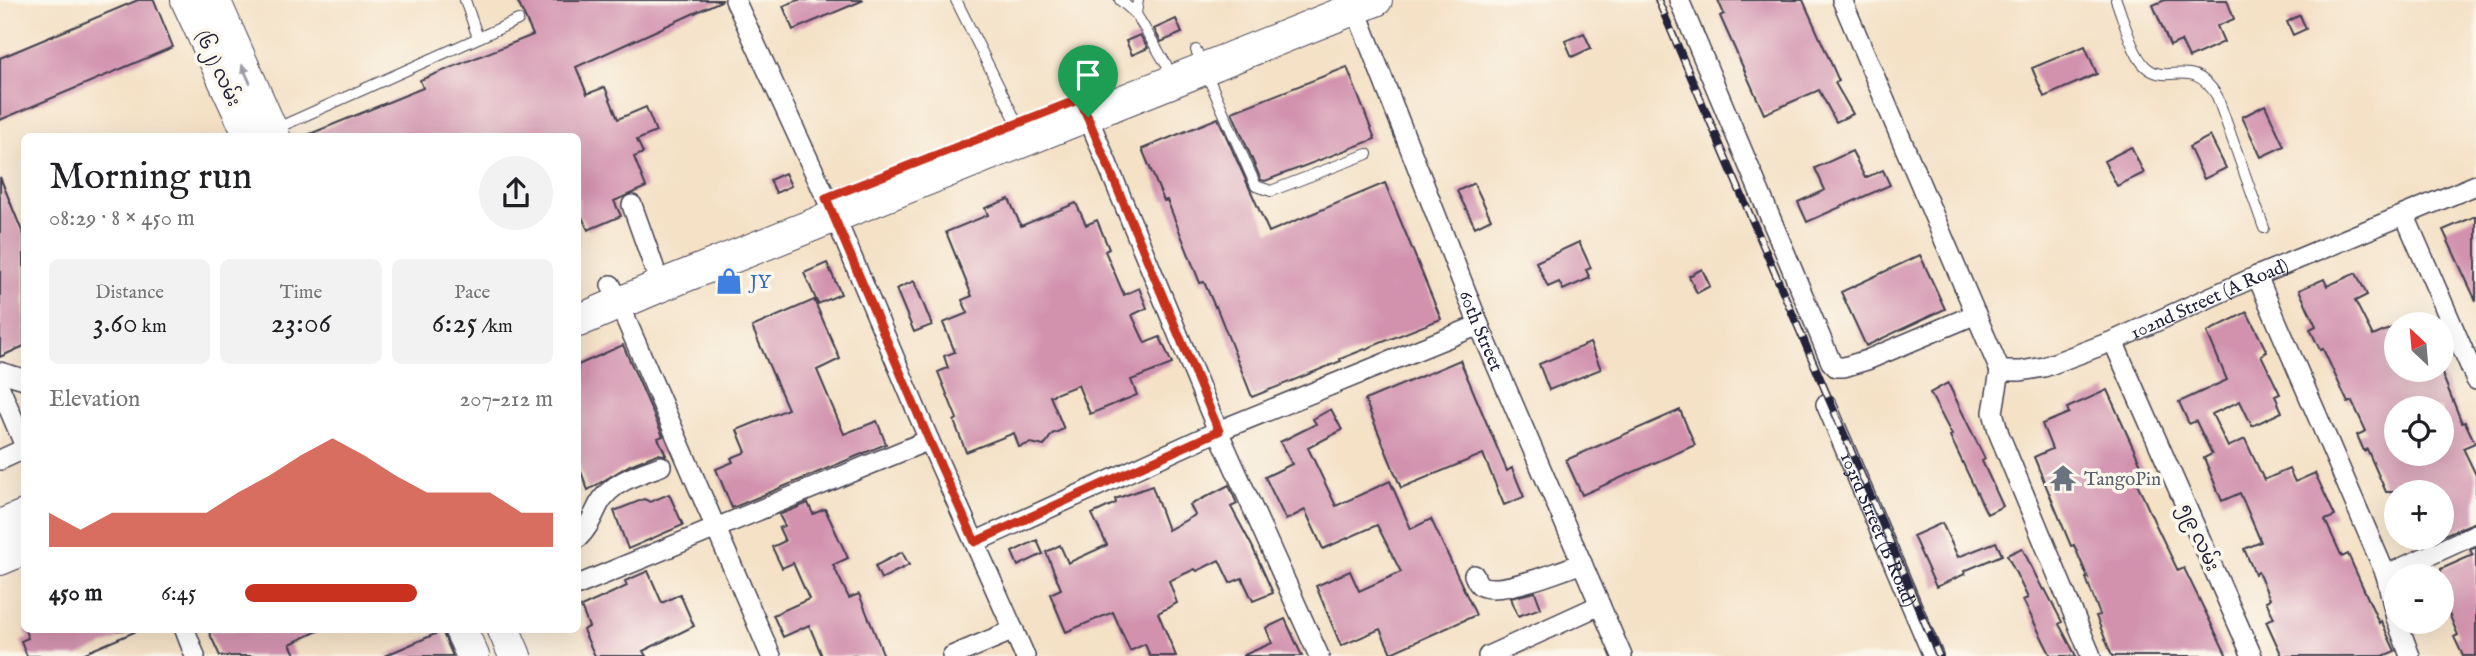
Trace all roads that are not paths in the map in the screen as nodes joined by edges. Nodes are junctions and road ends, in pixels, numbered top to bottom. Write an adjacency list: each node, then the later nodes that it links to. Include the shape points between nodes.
1 (187, 0): 20 (main road, (၆၂) လမ်း)
2 (214, 0): 21 (main road, (၆၂) လမ်း, one-way to 2)
3 (465, 0): 15 (lane)
4 (735, 0): 26 (street)
5 (956, 0): 19 (lane)
6 (1120, 0): 13 (lane)
7 (1138, 0): 13 (lane)
8 (1325, 0): 16 (main road)
9 (1679, 0): 33 (street, via 1831,362 1844,367 1867,360)
10 (1842, 0): 33 (street)
11 (2116, 0): 28 (lane, via 2148,69 2157,74 2195,74 2217,96)
12 (1361, 3): 16 (main road); 35 (street, 60th Street)
13 (1136, 14): 17 (lane)
14 (518, 20): 15 (lane)
15 (478, 38): 22 (lane)
16 (1201, 60): 17 (main road); 18 (main road); 23 (lane, via 1256,186 1271,191)
17 (1166, 64): 18 (main road)
18 (1084, 108): 19 (main road); 26 (main road); 43 (street)
19 (1018, 125): 26 (main road)
20 (264, 133)
21 (264, 133)
22 (269, 133)
23 (1367, 154)
24 (2476, 184): 27 (street, 102nd Street (A Road))
25 (632, 205): 29 (street)
26 (831, 208): 29 (main road); 31 (main road); 45 (street)
27 (2405, 216): 30 (street, 102nd Street (A Road)); 40 (street)
28 (2264, 228)
29 (654, 267): 31 (main road)
30 (2257, 276): 36 (street, 102nd Street (A Road)); 59 (street)
31 (615, 294): 32 (main road); 34 (main road); 51 (street)
32 (581, 298)
33 (1976, 314): 37 (street)
34 (581, 319)
35 (1479, 325): 43 (street); 57 (street, 60th Street)
36 (2113, 341): 37 (street, 102nd Street (A Road), via 2044,368); 77 (street, ၅၉ လမ်း)
37 (2000, 371): 76 (street, via 1993,412 1999,434)
38 (0, 372): 39 (street)
39 (21, 378)
40 (2476, 380)
41 (0, 388): 44 (street)
42 (1826, 404): 75 (street, 103rd Street (B Road))
43 (1219, 431): 54 (street); 72 (street)
44 (21, 439)
45 (929, 440): 51 (street); 54 (street)
46 (21, 448): 47 (street)
47 (0, 460)
48 (662, 466): 52 (street, via 608,492)
49 (21, 517): 50 (main road)
50 (0, 526)
51 (714, 528): 61 (street); 69 (street)
52 (581, 534)
53 (2476, 534): 58 (street)
54 (975, 542): 63 (street)
55 (21, 550): 56 (main road)
56 (0, 559)
57 (1582, 563): 60 (street, via 1498,587 1484,587); 62 (street, 60th Street)
58 (2410, 564)
59 (2384, 570)
60 (1474, 575)
61 (581, 584)
62 (1600, 605): 73 (street); 74 (street, 60th Street)
63 (1014, 631): 70 (street); 71 (street)
64 (186, 633): 67 (street)
65 (505, 633): 68 (main road)
66 (2401, 634): 78 (street)
67 (195, 656)
68 (515, 656)
69 (771, 656)
70 (953, 656)
71 (1025, 656)
72 (1319, 656)
73 (1488, 656)
74 (1622, 656)
75 (1933, 656)
76 (2091, 656)
77 (2252, 656)
78 (2410, 656)

